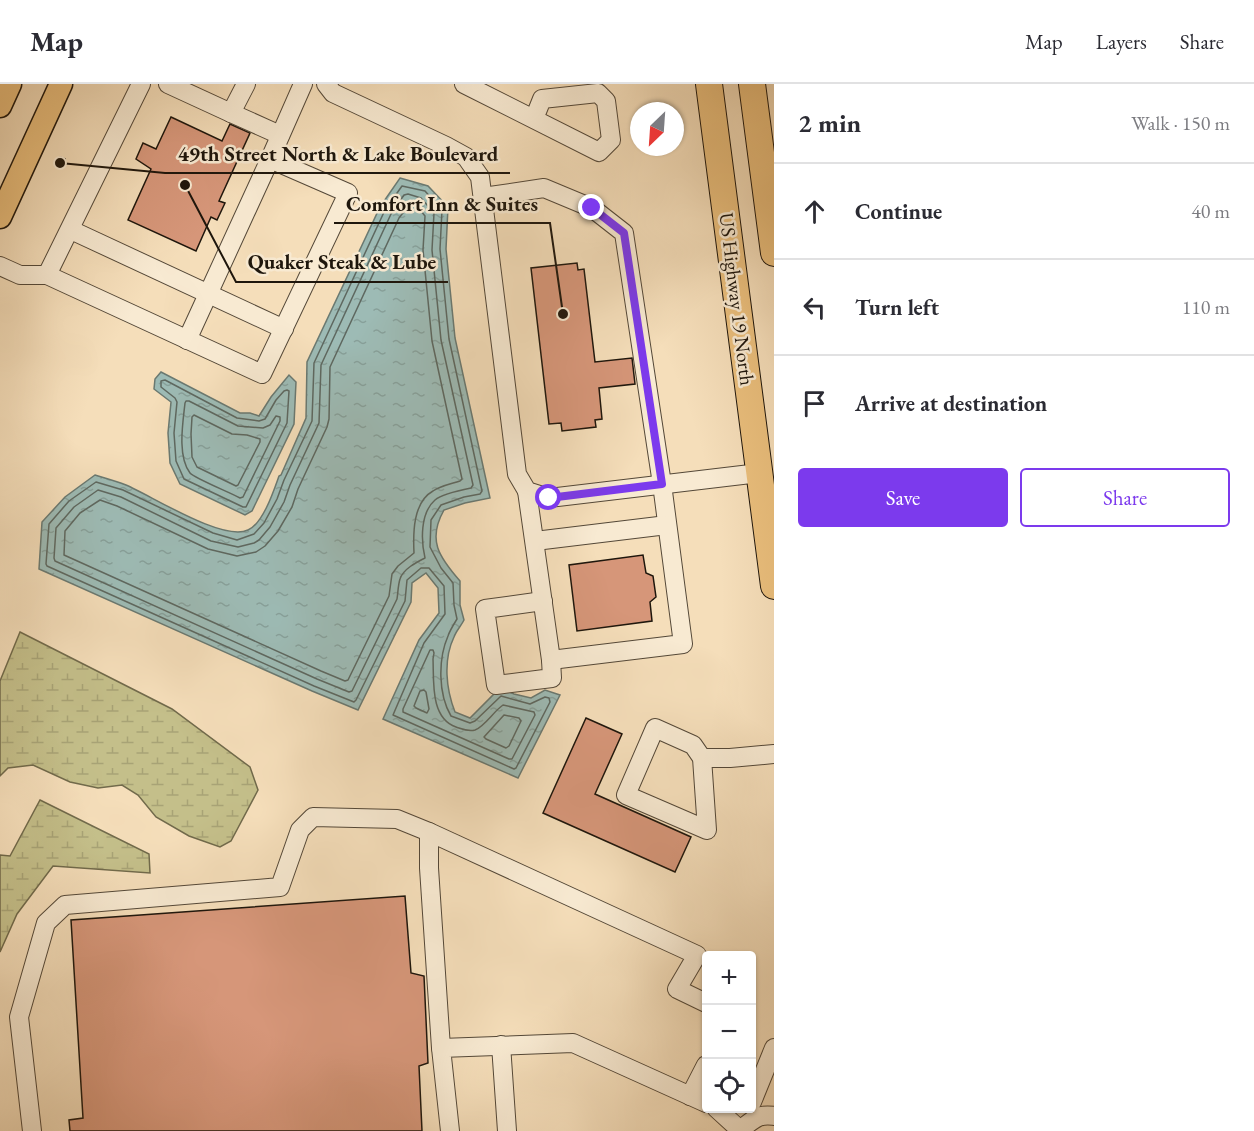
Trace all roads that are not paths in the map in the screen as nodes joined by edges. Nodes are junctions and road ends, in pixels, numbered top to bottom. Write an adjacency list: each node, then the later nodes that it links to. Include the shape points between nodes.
1 (10, 84): 11 (main road)
2 (61, 84): 17 (main road)
3 (141, 84): 18 (street)
4 (168, 84): 12 (street)
5 (246, 84): 12 (street)
6 (303, 84): 14 (street)
7 (326, 84): 16 (street, via 333,93 466,157 480,177)
8 (464, 84): 13 (street)
9 (709, 84): 25 (highway, US Highway 19 North)
10 (752, 84): 19 (highway)
11 (0, 106)
12 (231, 113): 14 (street)
13 (534, 119)
14 (280, 135): 15 (street)
15 (270, 159): 22 (street); 23 (street, via 348,193)
16 (483, 197): 26 (street, via 544,188 592,208 624,233); 27 (street, via 517,474)
17 (0, 217)
18 (70, 230): 21 (street); 22 (street)
19 (774, 253)
20 (0, 266): 21 (street, via 20,275)
21 (48, 275): 24 (street)
22 (208, 294): 23 (street); 24 (street)
23 (284, 329): 24 (street, via 262,374)
24 (187, 339)
25 (759, 472): 26 (street); 30 (highway, US Highway 19 North)
26 (662, 484): 27 (street, via 549,498); 28 (street)
27 (527, 491): 29 (street)
28 (668, 525): 29 (street); 32 (street, via 683,644)
29 (535, 541): 31 (street)
30 (774, 586)
31 (543, 601): 32 (street); 32 (street, via 484,609 496,685 552,678)
32 (551, 660)
33 (774, 754): 34 (street)
34 (702, 758): 34 (street, via 693,745 656,728 626,795 707,830)
35 (429, 832): 36 (street, via 697,955 676,988); 38 (street); 47 (street, via 397,819 313,817 300,830 280,887 65,905 46,923 19,1017)
36 (702, 1001)
37 (501, 1046): 38 (street); 42 (street, via 573,1043); 49 (street)
38 (441, 1048): 48 (street)
39 (774, 1048): 41 (street)
40 (702, 1082): 42 (street)
41 (756, 1092)
42 (698, 1100)
43 (721, 1113): 46 (street)
44 (747, 1113): 46 (street)
45 (774, 1116): 46 (street, via 758,1116)
46 (740, 1130)
47 (32, 1131)
48 (450, 1131)
49 (507, 1131)

